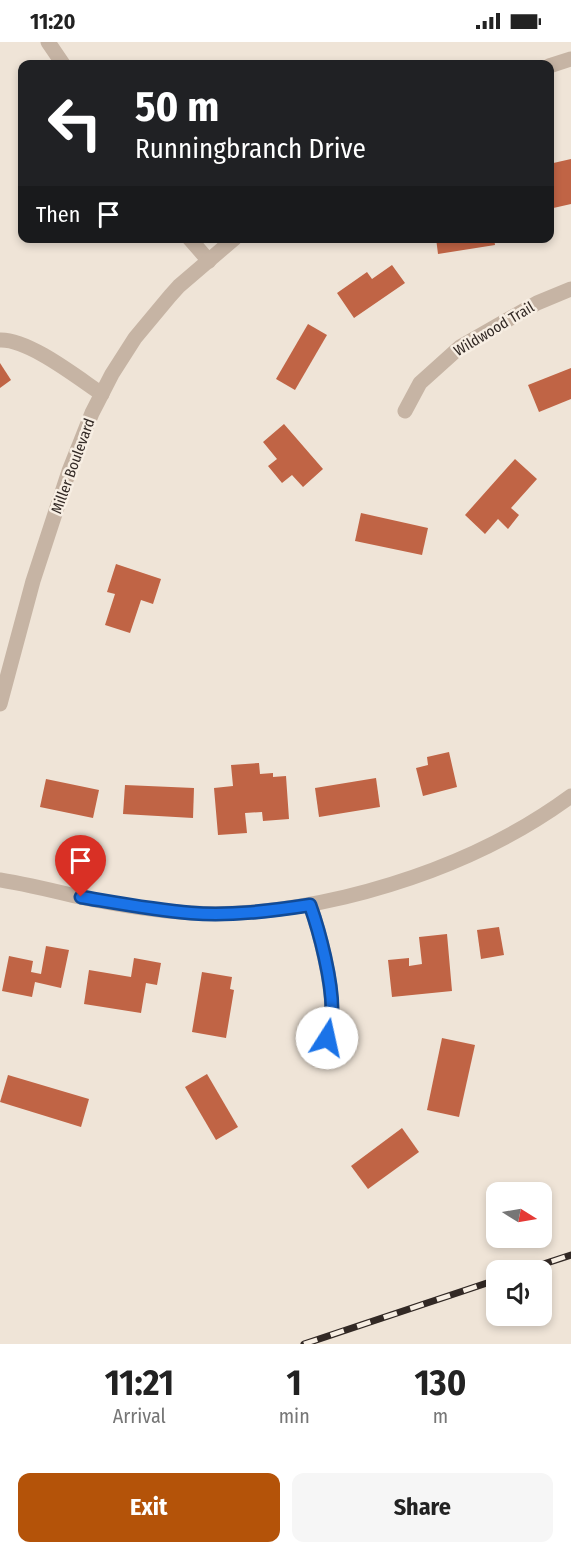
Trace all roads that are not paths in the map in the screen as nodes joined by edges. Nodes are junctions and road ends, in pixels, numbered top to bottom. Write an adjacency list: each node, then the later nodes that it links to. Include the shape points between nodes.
1 (48, 42): 3 (street)
2 (571, 59): 4 (street)
3 (60, 60)
4 (554, 64)
5 (193, 243): 7 (street)
6 (229, 243): 7 (street, Miller Boulevard)
7 (209, 261): 10 (street, Miller Boulevard, via 170,296 135,338)
8 (571, 289): 11 (street, Wildwood Trail, via 537,303 460,347 420,384)
9 (0, 340): 10 (street, via 39,352)
10 (102, 394): 12 (street, Miller Boulevard, via 69,471 33,581)
11 (405, 411)
12 (0, 704)
13 (571, 796): 15 (street, via 480,851 428,873)
14 (0, 880): 15 (street, via 116,903 192,913 255,912)
15 (310, 905): 16 (street, via 330,984 332,1009 327,1038)
16 (315, 1059)

